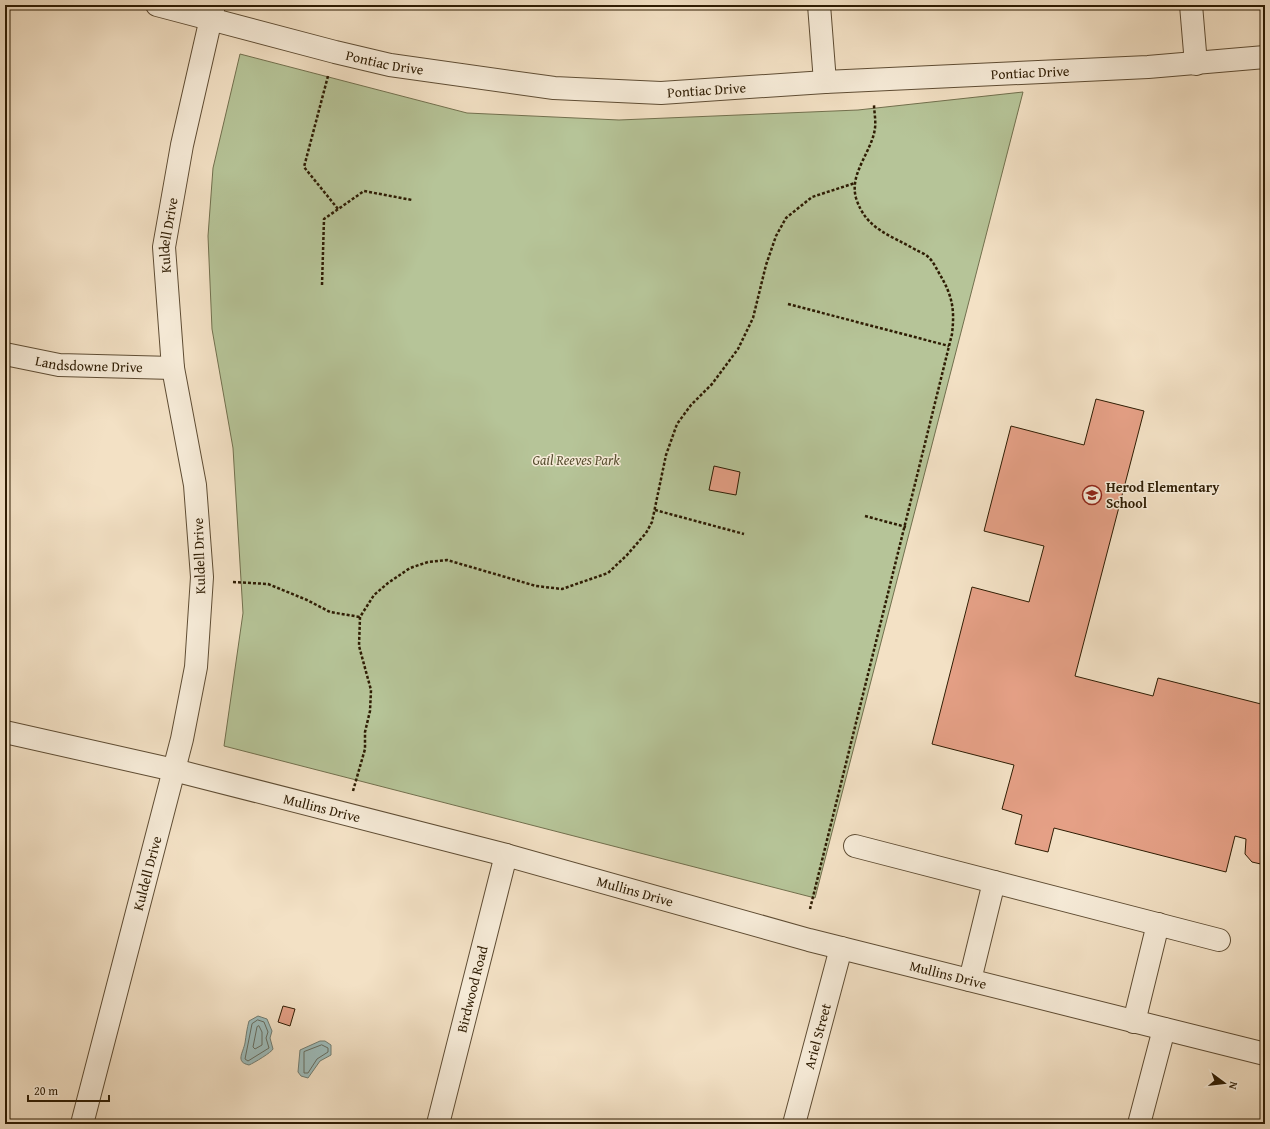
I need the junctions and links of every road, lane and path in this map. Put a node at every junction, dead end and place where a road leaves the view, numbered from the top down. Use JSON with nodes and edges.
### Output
{"nodes":[{"id":1,"x":157,"y":5,"type":"edge"},
{"id":2,"x":819,"y":5,"type":"edge"},
{"id":3,"x":1191,"y":5,"type":"edge"},
{"id":4,"x":212,"y":12,"type":"edge"},
{"id":5,"x":335,"y":52,"type":"junction"},
{"id":6,"x":1265,"y":57,"type":"edge"},
{"id":7,"x":1196,"y":64,"type":"junction"},
{"id":8,"x":825,"y":82,"type":"junction"},
{"id":9,"x":874,"y":103,"type":"dead end"},
{"id":10,"x":855,"y":183,"type":"junction"},
{"id":11,"x":412,"y":200,"type":"dead end"},
{"id":12,"x":338,"y":209,"type":"junction"},
{"id":13,"x":322,"y":285,"type":"dead end"},
{"id":14,"x":788,"y":304,"type":"dead end"},
{"id":15,"x":949,"y":346,"type":"junction"},
{"id":16,"x":5,"y":354,"type":"edge"},
{"id":17,"x":173,"y":368,"type":"junction"},
{"id":18,"x":655,"y":510,"type":"junction"},
{"id":19,"x":865,"y":516,"type":"dead end"},
{"id":20,"x":906,"y":527,"type":"junction"},
{"id":21,"x":744,"y":534,"type":"dead end"},
{"id":22,"x":233,"y":582,"type":"dead end"},
{"id":23,"x":360,"y":617,"type":"junction"},
{"id":24,"x":5,"y":732,"type":"edge"},
{"id":25,"x":174,"y":770,"type":"junction"},
{"id":26,"x":353,"y":794,"type":"dead end"},
{"id":27,"x":855,"y":846,"type":"dead end"},
{"id":28,"x":506,"y":855,"type":"junction"},
{"id":29,"x":994,"y":882,"type":"junction"},
{"id":30,"x":810,"y":909,"type":"dead end"},
{"id":31,"x":1158,"y":924,"type":"junction"},
{"id":32,"x":1219,"y":940,"type":"dead end"},
{"id":33,"x":841,"y":948,"type":"junction"},
{"id":34,"x":970,"y":980,"type":"junction"},
{"id":35,"x":1134,"y":1022,"type":"junction"},
{"id":36,"x":1164,"y":1029,"type":"junction"},
{"id":37,"x":1265,"y":1054,"type":"edge"},
{"id":38,"x":82,"y":1124,"type":"edge"},
{"id":39,"x":438,"y":1124,"type":"edge"},
{"id":40,"x":794,"y":1124,"type":"edge"},
{"id":41,"x":1139,"y":1124,"type":"edge"}],
"edges":[{"from":1,"to":4,"type":"street","name":"Pontiac Drive"},
{"from":2,"to":8,"type":"street"},
{"from":3,"to":7,"type":"street"},
{"from":4,"to":5,"type":"street","name":"Pontiac Drive"},
{"from":4,"to":17,"type":"street","name":"Kuldell Drive"},
{"from":5,"to":8,"type":"street","name":"Pontiac Drive"},
{"from":5,"to":12,"type":"path"},
{"from":6,"to":7,"type":"street","name":"Pontiac Drive"},
{"from":7,"to":8,"type":"street","name":"Pontiac Drive"},
{"from":9,"to":10,"type":"path"},
{"from":10,"to":15,"type":"path"},
{"from":10,"to":18,"type":"path"},
{"from":11,"to":12,"type":"path"},
{"from":12,"to":13,"type":"path"},
{"from":14,"to":15,"type":"path"},
{"from":15,"to":20,"type":"path"},
{"from":16,"to":17,"type":"street","name":"Landsdowne Drive"},
{"from":17,"to":25,"type":"street","name":"Kuldell Drive"},
{"from":18,"to":21,"type":"path"},
{"from":18,"to":23,"type":"path"},
{"from":19,"to":20,"type":"path"},
{"from":20,"to":30,"type":"path"},
{"from":22,"to":23,"type":"path"},
{"from":23,"to":26,"type":"path"},
{"from":24,"to":25,"type":"street","name":"Mullins Drive"},
{"from":25,"to":28,"type":"street","name":"Mullins Drive"},
{"from":25,"to":38,"type":"street","name":"Kuldell Drive"},
{"from":27,"to":29,"type":"street"},
{"from":28,"to":33,"type":"street","name":"Mullins Drive"},
{"from":28,"to":39,"type":"street","name":"Birdwood Road"},
{"from":29,"to":31,"type":"street"},
{"from":29,"to":34,"type":"street"},
{"from":31,"to":32,"type":"street"},
{"from":31,"to":35,"type":"street"},
{"from":33,"to":34,"type":"street","name":"Mullins Drive"},
{"from":33,"to":40,"type":"street","name":"Ariel Street"},
{"from":34,"to":35,"type":"street","name":"Mullins Drive"},
{"from":35,"to":36,"type":"street","name":"Mullins Drive"},
{"from":36,"to":37,"type":"street","name":"Mullins Drive"},
{"from":36,"to":41,"type":"street"}]}
